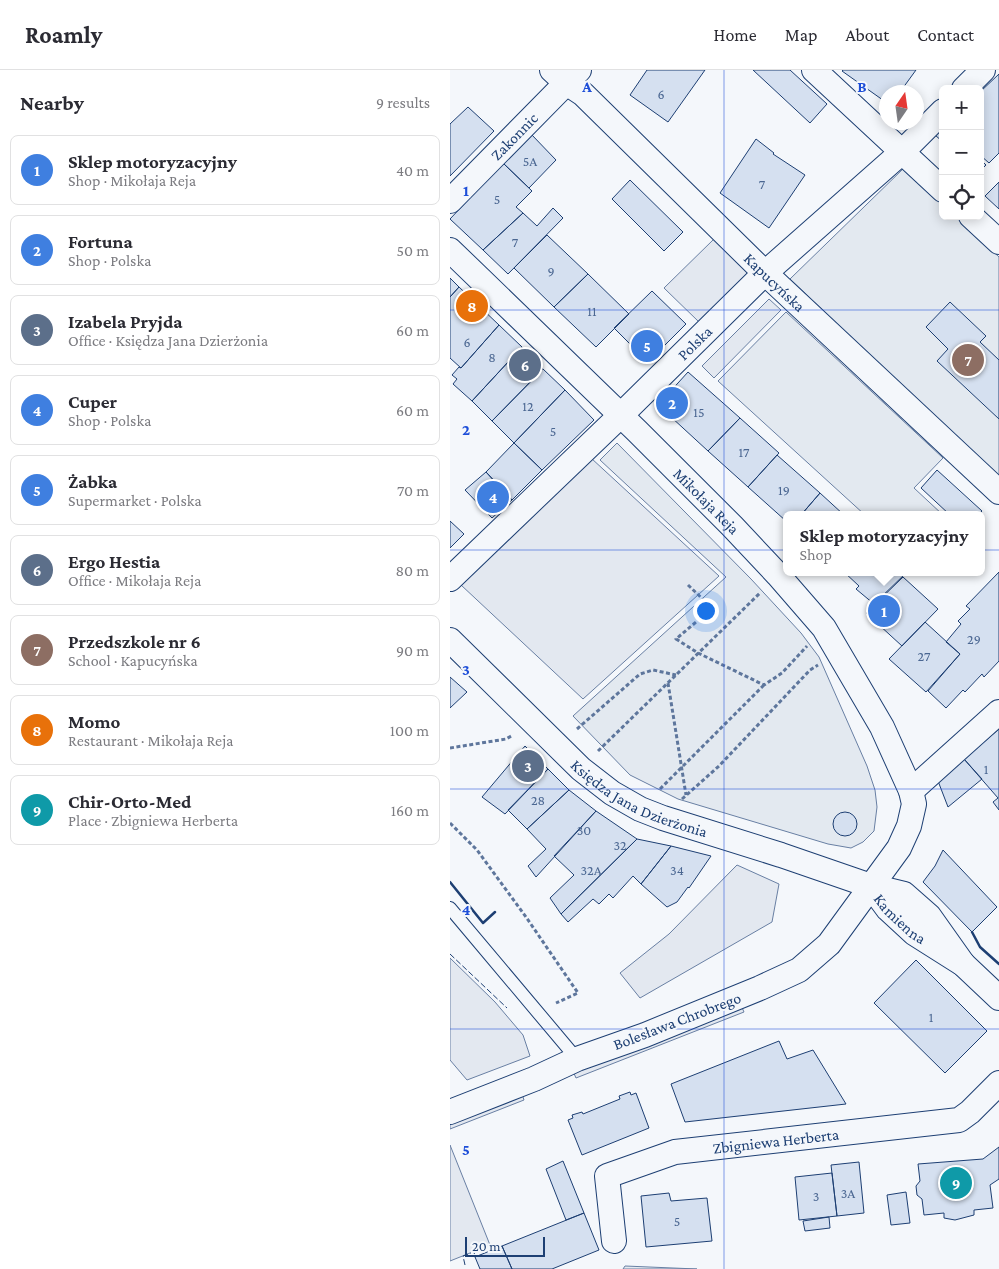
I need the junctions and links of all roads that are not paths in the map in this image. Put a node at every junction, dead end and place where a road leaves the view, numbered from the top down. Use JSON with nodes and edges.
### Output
{"nodes":[{"id":1,"x":814,"y":70,"type":"edge"},
{"id":2,"x":983,"y":70,"type":"edge"},
{"id":3,"x":565,"y":74,"type":"edge"},
{"id":4,"x":968,"y":85,"type":"edge"},
{"id":5,"x":939,"y":115,"type":"edge"},
{"id":6,"x":902,"y":152,"type":"junction"},
{"id":7,"x":939,"y":186,"type":"edge"},
{"id":8,"x":450,"y":201,"type":"edge"},
{"id":9,"x":975,"y":220,"type":"edge"},
{"id":10,"x":999,"y":242,"type":"edge"},
{"id":11,"x":450,"y":250,"type":"edge"},
{"id":12,"x":764,"y":274,"type":"junction"},
{"id":13,"x":620,"y":416,"type":"junction"},
{"id":14,"x":999,"y":492,"type":"edge"},
{"id":15,"x":450,"y":579,"type":"edge"},
{"id":16,"x":450,"y":640,"type":"edge"},
{"id":17,"x":999,"y":712,"type":"edge"},
{"id":18,"x":911,"y":791,"type":"junction"},
{"id":19,"x":871,"y":886,"type":"junction"},
{"id":20,"x":450,"y":908,"type":"edge"},
{"id":21,"x":999,"y":998,"type":"edge"},
{"id":22,"x":576,"y":1059,"type":"junction"},
{"id":23,"x":999,"y":1083,"type":"edge"},
{"id":24,"x":450,"y":1112,"type":"edge"},
{"id":25,"x":614,"y":1241,"type":"dead end"}],
"edges":[{"from":1,"to":6,"type":"street"},
{"from":2,"to":4,"type":"street"},
{"from":3,"to":8,"type":"street","name":"Zakonnic"},
{"from":3,"to":12,"type":"street","name":"Kapucyńska"},
{"from":5,"to":6,"type":"street","name":"Polska"},
{"from":6,"to":7,"type":"street"},
{"from":6,"to":12,"type":"street","name":"Polska"},
{"from":9,"to":10,"type":"street"},
{"from":11,"to":13,"type":"street","name":"Mikołaja Reja"},
{"from":12,"to":13,"type":"street","name":"Polska"},
{"from":12,"to":14,"type":"street","name":"Kapucyńska"},
{"from":13,"to":15,"type":"street","name":"Polska"},
{"from":13,"to":18,"type":"street","name":"Mikołaja Reja"},
{"from":16,"to":19,"type":"street","name":"Księdza Jana Dzierżonia"},
{"from":17,"to":18,"type":"street"},
{"from":18,"to":19,"type":"street","name":"Bolesława Chrobrego"},
{"from":19,"to":21,"type":"street","name":"Kamienna"},
{"from":19,"to":22,"type":"street","name":"Bolesława Chrobrego"},
{"from":20,"to":22,"type":"lane"},
{"from":22,"to":24,"type":"street","name":"Bolesława Chrobrego"},
{"from":23,"to":25,"type":"street","name":"Zbigniewa Herberta"}]}
